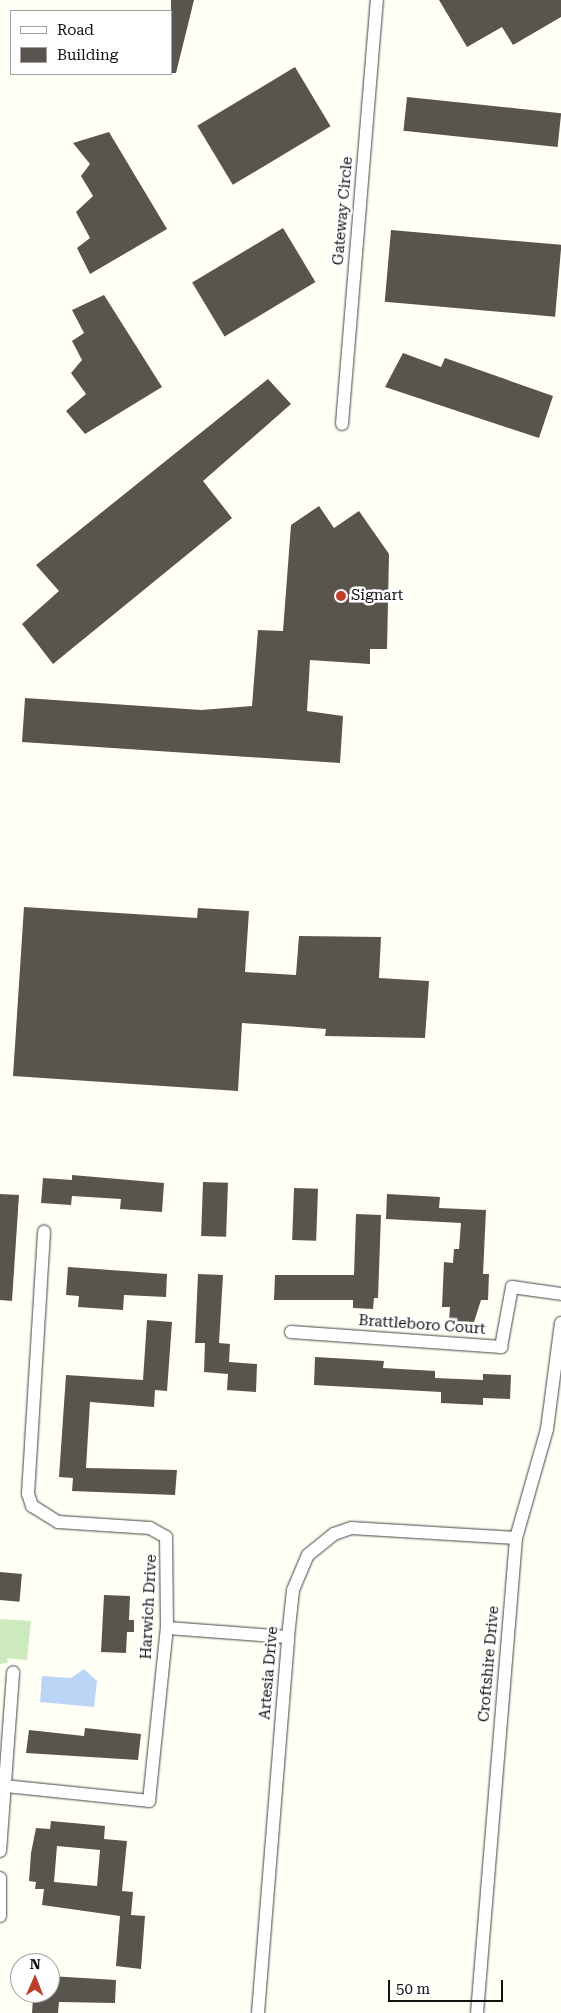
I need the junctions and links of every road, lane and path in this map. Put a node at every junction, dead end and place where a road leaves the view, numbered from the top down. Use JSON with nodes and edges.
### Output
{"nodes":[{"id":1,"x":377,"y":0,"type":"edge"},
{"id":2,"x":342,"y":424,"type":"dead end"},
{"id":3,"x":44,"y":1231,"type":"dead end"},
{"id":4,"x":561,"y":1294,"type":"edge"},
{"id":5,"x":561,"y":1323,"type":"edge"},
{"id":6,"x":291,"y":1332,"type":"dead end"},
{"id":7,"x":516,"y":1538,"type":"junction"},
{"id":8,"x":167,"y":1628,"type":"junction"},
{"id":9,"x":288,"y":1637,"type":"junction"},
{"id":10,"x":13,"y":1672,"type":"dead end"},
{"id":11,"x":5,"y":1786,"type":"junction"},
{"id":12,"x":0,"y":1851,"type":"edge"},
{"id":13,"x":0,"y":1878,"type":"edge"},
{"id":14,"x":0,"y":1916,"type":"edge"},
{"id":15,"x":258,"y":2013,"type":"edge"},
{"id":16,"x":477,"y":2013,"type":"edge"}],
"edges":[{"from":1,"to":2,"type":"street","name":"Gateway Circle"},
{"from":3,"to":8,"type":"street","name":"Harwich Drive"},
{"from":4,"to":6,"type":"street","name":"Brattleboro Court"},
{"from":5,"to":7,"type":"street","name":"Croftshire Drive"},
{"from":7,"to":9,"type":"street","name":"Artesia Drive"},
{"from":7,"to":16,"type":"street","name":"Croftshire Drive"},
{"from":8,"to":9,"type":"street"},
{"from":8,"to":11,"type":"street","name":"Harwich Drive"},
{"from":9,"to":15,"type":"street","name":"Artesia Drive"},
{"from":10,"to":11,"type":"street"},
{"from":11,"to":12,"type":"street"},
{"from":13,"to":14,"type":"street"}]}
